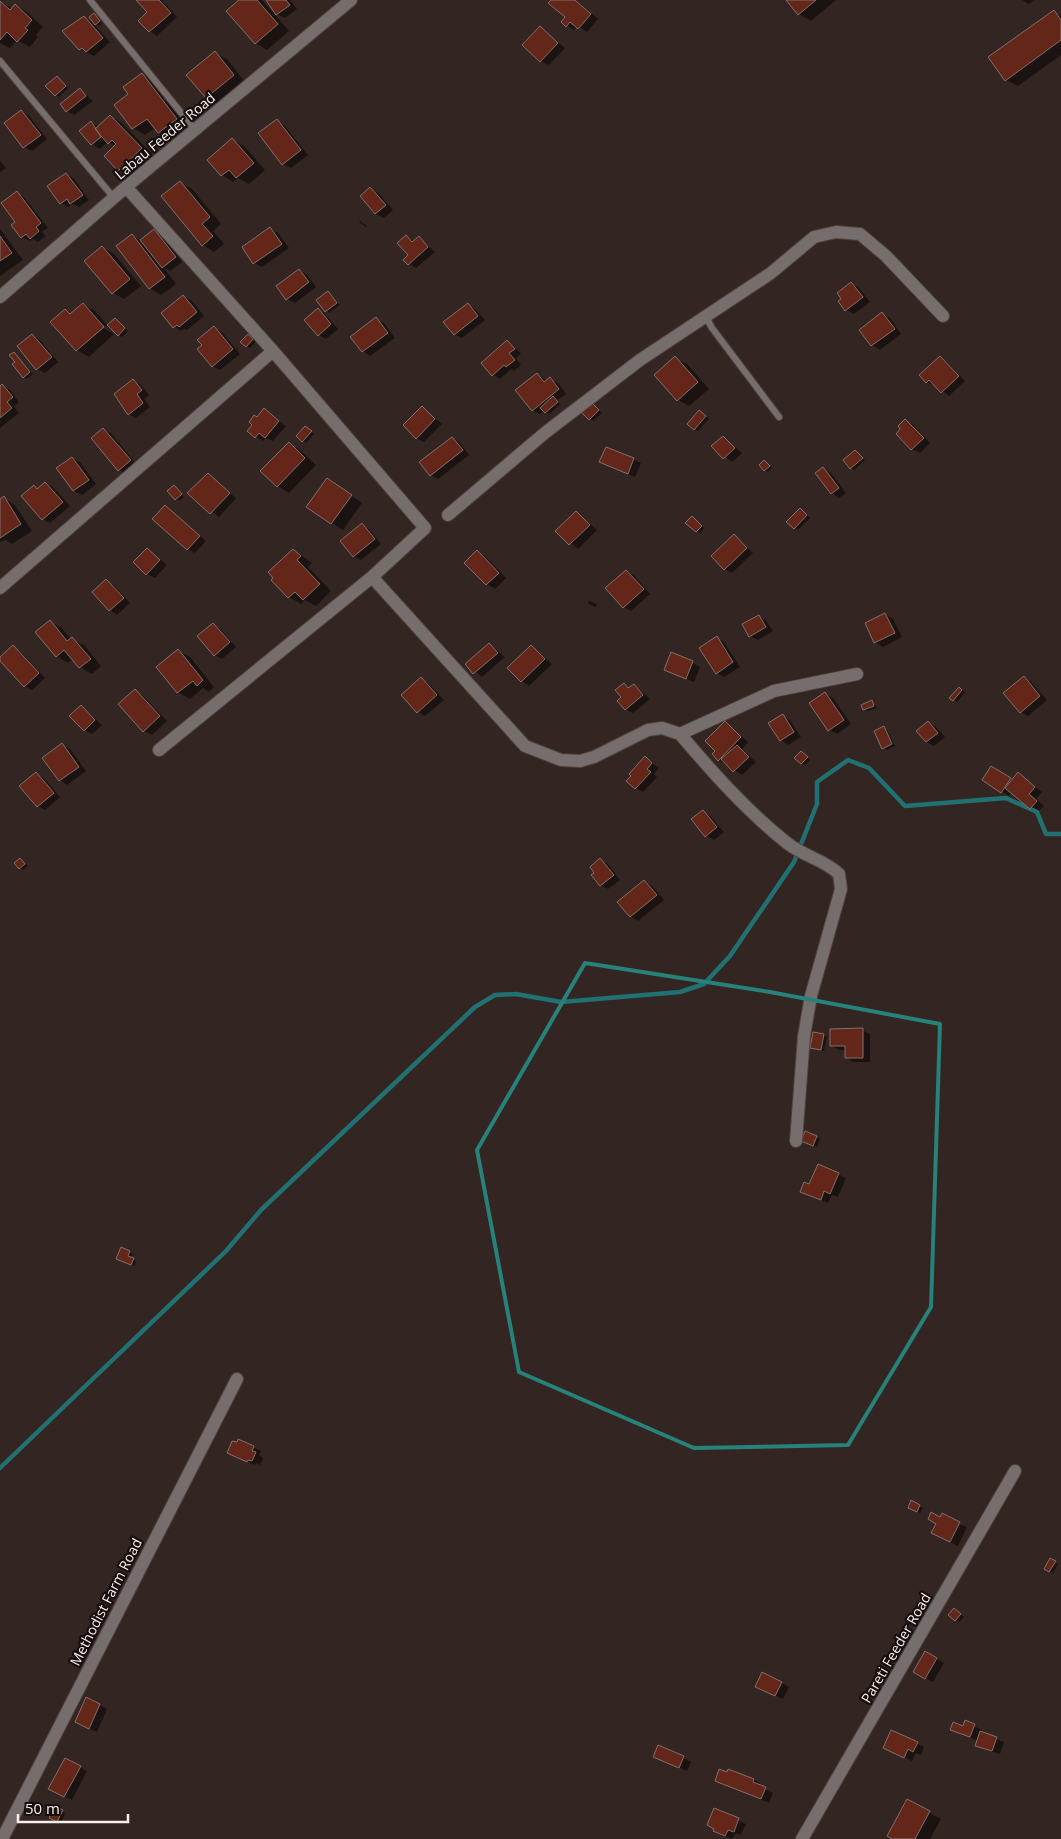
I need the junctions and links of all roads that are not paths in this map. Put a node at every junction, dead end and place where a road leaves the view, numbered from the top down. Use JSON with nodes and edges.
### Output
{"nodes":[{"id":1,"x":90,"y":0,"type":"edge"},
{"id":2,"x":351,"y":0,"type":"edge"},
{"id":3,"x":0,"y":61,"type":"edge"},
{"id":4,"x":195,"y":130,"type":"junction"},
{"id":5,"x":126,"y":187,"type":"junction"},
{"id":6,"x":114,"y":198,"type":"junction"},
{"id":7,"x":0,"y":297,"type":"edge"},
{"id":8,"x":943,"y":316,"type":"dead end"},
{"id":9,"x":706,"y":317,"type":"junction"},
{"id":10,"x":272,"y":351,"type":"junction"},
{"id":11,"x":779,"y":417,"type":"dead end"},
{"id":12,"x":448,"y":515,"type":"dead end"},
{"id":13,"x":372,"y":577,"type":"junction"},
{"id":14,"x":0,"y":588,"type":"edge"},
{"id":15,"x":857,"y":674,"type":"dead end"},
{"id":16,"x":680,"y":734,"type":"junction"},
{"id":17,"x":159,"y":750,"type":"dead end"},
{"id":18,"x":796,"y":1141,"type":"dead end"},
{"id":19,"x":238,"y":1379,"type":"dead end"},
{"id":20,"x":1015,"y":1471,"type":"dead end"},
{"id":21,"x":2,"y":1839,"type":"edge"},
{"id":22,"x":802,"y":1839,"type":"edge"}],
"edges":[{"from":1,"to":4,"type":"lane"},
{"from":2,"to":4,"type":"street","name":"Labau Feeder Road"},
{"from":3,"to":6,"type":"lane"},
{"from":4,"to":5,"type":"street","name":"Labau Feeder Road"},
{"from":5,"to":6,"type":"street","name":"Labau Feeder Road"},
{"from":5,"to":10,"type":"street"},
{"from":6,"to":7,"type":"street","name":"Labau Feeder Road"},
{"from":8,"to":9,"type":"street"},
{"from":9,"to":11,"type":"lane"},
{"from":9,"to":12,"type":"street"},
{"from":10,"to":13,"type":"street"},
{"from":10,"to":14,"type":"street"},
{"from":13,"to":16,"type":"street"},
{"from":13,"to":17,"type":"street"},
{"from":15,"to":16,"type":"street"},
{"from":16,"to":18,"type":"street"},
{"from":19,"to":21,"type":"street","name":"Methodist Farm Road"},
{"from":20,"to":22,"type":"street","name":"Pareti Feeder Road"}]}
